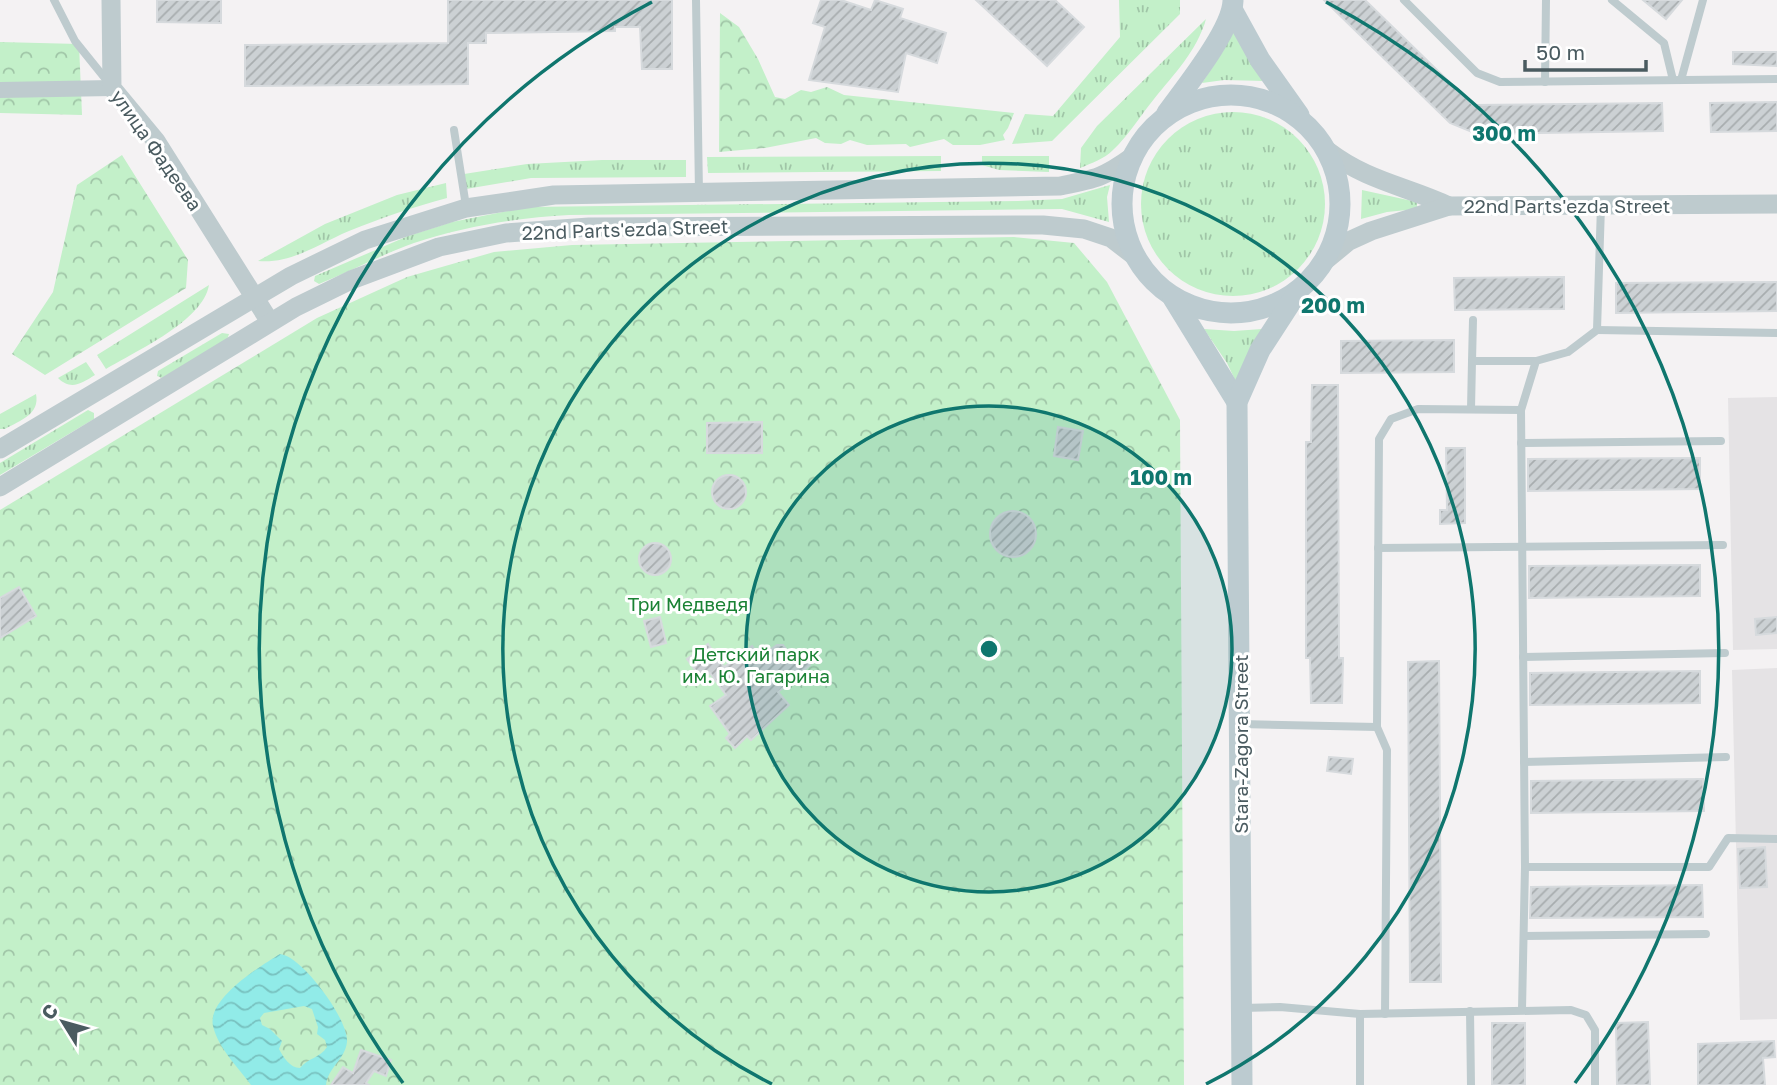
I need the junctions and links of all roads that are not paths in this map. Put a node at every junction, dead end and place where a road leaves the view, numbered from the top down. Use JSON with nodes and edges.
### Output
{"nodes":[{"id":1,"x":54,"y":0,"type":"edge"},
{"id":2,"x":111,"y":0,"type":"edge"},
{"id":3,"x":696,"y":0,"type":"edge"},
{"id":4,"x":1404,"y":0,"type":"edge"},
{"id":5,"x":1546,"y":0,"type":"edge"},
{"id":6,"x":1612,"y":0,"type":"edge"},
{"id":7,"x":1703,"y":0,"type":"edge"},
{"id":8,"x":1233,"y":5,"type":"edge"},
{"id":9,"x":1777,"y":79,"type":"edge"},
{"id":10,"x":1677,"y":80,"type":"junction"},
{"id":11,"x":1545,"y":82,"type":"junction"},
{"id":12,"x":112,"y":88,"type":"junction"},
{"id":13,"x":0,"y":90,"type":"edge"},
{"id":14,"x":1167,"y":113,"type":"junction"},
{"id":15,"x":1305,"y":122,"type":"junction"},
{"id":16,"x":454,"y":130,"type":"dead end"},
{"id":17,"x":1328,"y":151,"type":"junction"},
{"id":18,"x":1132,"y":157,"type":"junction"},
{"id":19,"x":699,"y":193,"type":"junction"},
{"id":20,"x":1777,"y":204,"type":"edge"},
{"id":21,"x":1449,"y":206,"type":"junction"},
{"id":22,"x":1601,"y":206,"type":"junction"},
{"id":23,"x":466,"y":208,"type":"junction"},
{"id":24,"x":1137,"y":258,"type":"junction"},
{"id":25,"x":1326,"y":260,"type":"junction"},
{"id":26,"x":1297,"y":293,"type":"junction"},
{"id":27,"x":253,"y":297,"type":"junction"},
{"id":28,"x":1173,"y":298,"type":"junction"},
{"id":29,"x":1473,"y":320,"type":"dead end"},
{"id":30,"x":270,"y":322,"type":"junction"},
{"id":31,"x":1597,"y":331,"type":"junction"},
{"id":32,"x":1777,"y":333,"type":"edge"},
{"id":33,"x":1472,"y":361,"type":"junction"},
{"id":34,"x":1536,"y":361,"type":"junction"},
{"id":35,"x":137,"y":366,"type":"junction"},
{"id":36,"x":90,"y":394,"type":"junction"},
{"id":37,"x":152,"y":394,"type":"junction"},
{"id":38,"x":1237,"y":402,"type":"junction"},
{"id":39,"x":1471,"y":409,"type":"junction"},
{"id":40,"x":1521,"y":410,"type":"junction"},
{"id":41,"x":106,"y":422,"type":"junction"},
{"id":42,"x":1721,"y":441,"type":"dead end"},
{"id":43,"x":1521,"y":443,"type":"junction"},
{"id":44,"x":0,"y":449,"type":"edge"},
{"id":45,"x":0,"y":487,"type":"edge"},
{"id":46,"x":1723,"y":545,"type":"dead end"},
{"id":47,"x":1523,"y":547,"type":"junction"},
{"id":48,"x":1378,"y":548,"type":"junction"},
{"id":49,"x":1724,"y":653,"type":"dead end"},
{"id":50,"x":1523,"y":657,"type":"junction"},
{"id":51,"x":1240,"y":724,"type":"junction"},
{"id":52,"x":1377,"y":727,"type":"junction"},
{"id":53,"x":1726,"y":757,"type":"dead end"},
{"id":54,"x":1524,"y":762,"type":"junction"},
{"id":55,"x":1777,"y":839,"type":"edge"},
{"id":56,"x":1525,"y":867,"type":"junction"},
{"id":57,"x":1706,"y":933,"type":"dead end"},
{"id":58,"x":1524,"y":936,"type":"junction"},
{"id":59,"x":1242,"y":1008,"type":"junction"},
{"id":60,"x":1522,"y":1009,"type":"junction"},
{"id":61,"x":1470,"y":1011,"type":"junction"},
{"id":62,"x":1360,"y":1014,"type":"junction"},
{"id":63,"x":1385,"y":1014,"type":"junction"},
{"id":64,"x":1242,"y":1085,"type":"edge"},
{"id":65,"x":1360,"y":1085,"type":"edge"},
{"id":66,"x":1471,"y":1085,"type":"edge"},
{"id":67,"x":1595,"y":1085,"type":"edge"}],
"edges":[{"from":1,"to":12,"type":"lane"},
{"from":2,"to":12,"type":"street","name":"улица Фадеева"},
{"from":3,"to":19,"type":"lane"},
{"from":4,"to":11,"type":"lane"},
{"from":5,"to":11,"type":"lane"},
{"from":6,"to":10,"type":"lane"},
{"from":7,"to":10,"type":"lane"},
{"from":8,"to":14,"type":"main road"},
{"from":8,"to":15,"type":"main road"},
{"from":9,"to":10,"type":"lane"},
{"from":10,"to":11,"type":"lane"},
{"from":12,"to":13,"type":"street"},
{"from":12,"to":27,"type":"street","name":"улица Фадеева"},
{"from":14,"to":15,"type":"main road"},
{"from":14,"to":18,"type":"main road"},
{"from":15,"to":17,"type":"main road"},
{"from":16,"to":23,"type":"lane"},
{"from":17,"to":21,"type":"street","name":"22nd Parts'ezda Street"},
{"from":17,"to":25,"type":"main road"},
{"from":18,"to":19,"type":"street","name":"22nd Parts'ezda Street"},
{"from":18,"to":24,"type":"main road"},
{"from":19,"to":23,"type":"street","name":"22nd Parts'ezda Street"},
{"from":20,"to":22,"type":"street","name":"22nd Parts'ezda Street"},
{"from":21,"to":22,"type":"street","name":"22nd Parts'ezda Street"},
{"from":21,"to":25,"type":"street"},
{"from":22,"to":31,"type":"lane"},
{"from":23,"to":27,"type":"street","name":"22nd Parts'ezda Street"},
{"from":24,"to":28,"type":"main road"},
{"from":24,"to":30,"type":"street","name":"22nd Parts'ezda Street"},
{"from":25,"to":26,"type":"main road"},
{"from":26,"to":28,"type":"main road"},
{"from":26,"to":38,"type":"main road","name":"Stara-Zagora Street"},
{"from":27,"to":30,"type":"street","name":"улица Фадеева"},
{"from":27,"to":35,"type":"street","name":"22nd Parts'ezda Street"},
{"from":28,"to":38,"type":"main road"},
{"from":29,"to":33,"type":"lane"},
{"from":30,"to":37,"type":"street","name":"22nd Parts'ezda Street"},
{"from":31,"to":32,"type":"lane"},
{"from":31,"to":34,"type":"lane"},
{"from":33,"to":34,"type":"lane"},
{"from":33,"to":39,"type":"lane"},
{"from":34,"to":40,"type":"lane"},
{"from":35,"to":36,"type":"street","name":"22nd Parts'ezda Street"},
{"from":35,"to":37,"type":"street"},
{"from":36,"to":41,"type":"street"},
{"from":36,"to":44,"type":"street","name":"22nd Parts'ezda Street"},
{"from":37,"to":41,"type":"street","name":"22nd Parts'ezda Street"},
{"from":38,"to":51,"type":"main road","name":"Stara-Zagora Street"},
{"from":39,"to":40,"type":"lane"},
{"from":39,"to":48,"type":"lane"},
{"from":40,"to":43,"type":"lane"},
{"from":41,"to":45,"type":"street","name":"22nd Parts'ezda Street"},
{"from":42,"to":43,"type":"lane"},
{"from":43,"to":47,"type":"lane"},
{"from":46,"to":47,"type":"lane"},
{"from":47,"to":48,"type":"lane"},
{"from":47,"to":50,"type":"lane"},
{"from":48,"to":52,"type":"lane"},
{"from":49,"to":50,"type":"lane"},
{"from":50,"to":54,"type":"lane"},
{"from":51,"to":52,"type":"lane"},
{"from":51,"to":59,"type":"main road","name":"Stara-Zagora Street"},
{"from":52,"to":63,"type":"lane"},
{"from":53,"to":54,"type":"lane"},
{"from":54,"to":56,"type":"lane"},
{"from":55,"to":56,"type":"lane"},
{"from":56,"to":58,"type":"lane"},
{"from":57,"to":58,"type":"lane"},
{"from":58,"to":60,"type":"lane"},
{"from":59,"to":62,"type":"lane"},
{"from":59,"to":64,"type":"main road","name":"Stara-Zagora Street"},
{"from":60,"to":61,"type":"lane"},
{"from":60,"to":67,"type":"lane"},
{"from":61,"to":63,"type":"lane"},
{"from":61,"to":66,"type":"lane"},
{"from":62,"to":63,"type":"lane"},
{"from":62,"to":65,"type":"lane"}]}
